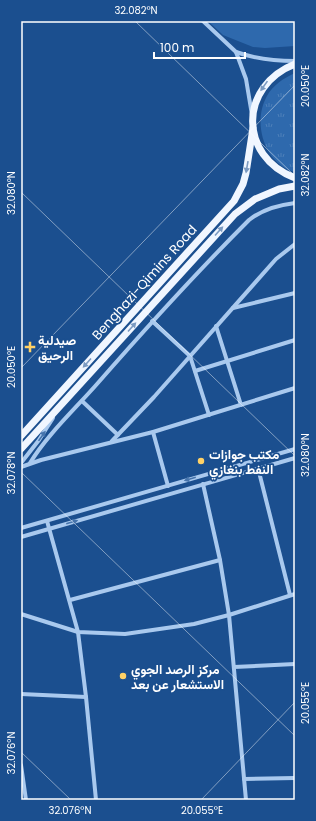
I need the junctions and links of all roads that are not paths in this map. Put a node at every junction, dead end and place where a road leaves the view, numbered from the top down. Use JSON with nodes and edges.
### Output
{"nodes":[{"id":1,"x":203,"y":21,"type":"edge"},
{"id":2,"x":236,"y":52,"type":"junction"},
{"id":3,"x":295,"y":62,"type":"edge"},
{"id":4,"x":253,"y":125,"type":"junction"},
{"id":5,"x":295,"y":178,"type":"edge"},
{"id":6,"x":295,"y":186,"type":"edge"},
{"id":7,"x":295,"y":203,"type":"edge"},
{"id":8,"x":295,"y":244,"type":"edge"},
{"id":9,"x":295,"y":293,"type":"edge"},
{"id":10,"x":232,"y":308,"type":"junction"},
{"id":11,"x":152,"y":321,"type":"junction"},
{"id":12,"x":216,"y":326,"type":"junction"},
{"id":13,"x":295,"y":340,"type":"edge"},
{"id":14,"x":190,"y":356,"type":"junction"},
{"id":15,"x":226,"y":361,"type":"junction"},
{"id":16,"x":195,"y":371,"type":"junction"},
{"id":17,"x":295,"y":388,"type":"edge"},
{"id":18,"x":82,"y":401,"type":"junction"},
{"id":19,"x":241,"y":405,"type":"junction"},
{"id":20,"x":59,"y":406,"type":"junction"},
{"id":21,"x":208,"y":415,"type":"junction"},
{"id":22,"x":153,"y":432,"type":"junction"},
{"id":23,"x":118,"y":435,"type":"junction"},
{"id":24,"x":21,"y":436,"type":"edge"},
{"id":25,"x":111,"y":442,"type":"junction"},
{"id":26,"x":21,"y":449,"type":"edge"},
{"id":27,"x":295,"y":449,"type":"edge"},
{"id":28,"x":295,"y":458,"type":"edge"},
{"id":29,"x":21,"y":463,"type":"edge"},
{"id":30,"x":30,"y":463,"type":"junction"},
{"id":31,"x":21,"y":466,"type":"edge"},
{"id":32,"x":258,"y":468,"type":"junction"},
{"id":33,"x":203,"y":484,"type":"junction"},
{"id":34,"x":168,"y":486,"type":"junction"},
{"id":35,"x":47,"y":521,"type":"junction"},
{"id":36,"x":21,"y":528,"type":"edge"},
{"id":37,"x":49,"y":529,"type":"junction"},
{"id":38,"x":21,"y":537,"type":"edge"},
{"id":39,"x":220,"y":560,"type":"junction"},
{"id":40,"x":293,"y":595,"type":"edge"},
{"id":41,"x":70,"y":600,"type":"junction"},
{"id":42,"x":21,"y":614,"type":"edge"},
{"id":43,"x":229,"y":615,"type":"junction"},
{"id":44,"x":78,"y":632,"type":"junction"},
{"id":45,"x":295,"y":664,"type":"edge"},
{"id":46,"x":234,"y":666,"type":"junction"},
{"id":47,"x":21,"y":694,"type":"edge"},
{"id":48,"x":86,"y":697,"type":"junction"},
{"id":49,"x":21,"y":764,"type":"edge"},
{"id":50,"x":295,"y":778,"type":"edge"},
{"id":51,"x":244,"y":779,"type":"junction"},
{"id":52,"x":26,"y":800,"type":"edge"},
{"id":53,"x":96,"y":800,"type":"edge"},
{"id":54,"x":246,"y":800,"type":"edge"}],
"edges":[{"from":1,"to":2,"type":"street"},
{"from":2,"to":3,"type":"street"},
{"from":2,"to":4,"type":"street"},
{"from":3,"to":4,"type":"main road","name":"Benghazi-Qimins Road","one_way":true},
{"from":4,"to":5,"type":"main road"},
{"from":4,"to":24,"type":"main road","name":"Benghazi-Qimins Road","one_way":true},
{"from":20,"to":6,"type":"main road","one_way":true},
{"from":7,"to":11,"type":"street"},
{"from":8,"to":10,"type":"street"},
{"from":9,"to":10,"type":"street"},
{"from":10,"to":12,"type":"street"},
{"from":11,"to":14,"type":"street"},
{"from":11,"to":18,"type":"street"},
{"from":12,"to":14,"type":"street"},
{"from":12,"to":15,"type":"street"},
{"from":13,"to":15,"type":"street"},
{"from":14,"to":16,"type":"street"},
{"from":14,"to":23,"type":"street"},
{"from":15,"to":16,"type":"street"},
{"from":15,"to":19,"type":"street"},
{"from":16,"to":21,"type":"street"},
{"from":17,"to":19,"type":"street"},
{"from":18,"to":23,"type":"street"},
{"from":18,"to":30,"type":"street"},
{"from":19,"to":21,"type":"street"},
{"from":20,"to":26,"type":"main road"},
{"from":29,"to":20,"type":"street","one_way":true},
{"from":21,"to":22,"type":"street"},
{"from":22,"to":25,"type":"street"},
{"from":22,"to":34,"type":"street"},
{"from":23,"to":25,"type":"street"},
{"from":25,"to":30,"type":"street"},
{"from":27,"to":34,"type":"street","one_way":true},
{"from":28,"to":32,"type":"street"},
{"from":30,"to":31,"type":"street"},
{"from":32,"to":33,"type":"street"},
{"from":32,"to":40,"type":"street"},
{"from":37,"to":33,"type":"street","one_way":true},
{"from":33,"to":39,"type":"street"},
{"from":34,"to":35,"type":"street"},
{"from":35,"to":36,"type":"street"},
{"from":35,"to":37,"type":"street"},
{"from":37,"to":38,"type":"street"},
{"from":37,"to":41,"type":"street"},
{"from":39,"to":41,"type":"street"},
{"from":39,"to":43,"type":"street"},
{"from":40,"to":43,"type":"street"},
{"from":41,"to":44,"type":"street"},
{"from":42,"to":44,"type":"street"},
{"from":43,"to":44,"type":"street"},
{"from":43,"to":46,"type":"street"},
{"from":44,"to":48,"type":"street"},
{"from":45,"to":46,"type":"street"},
{"from":46,"to":51,"type":"street"},
{"from":47,"to":48,"type":"street"},
{"from":48,"to":53,"type":"street"},
{"from":49,"to":52,"type":"street"},
{"from":50,"to":51,"type":"street"},
{"from":51,"to":54,"type":"street"}]}
